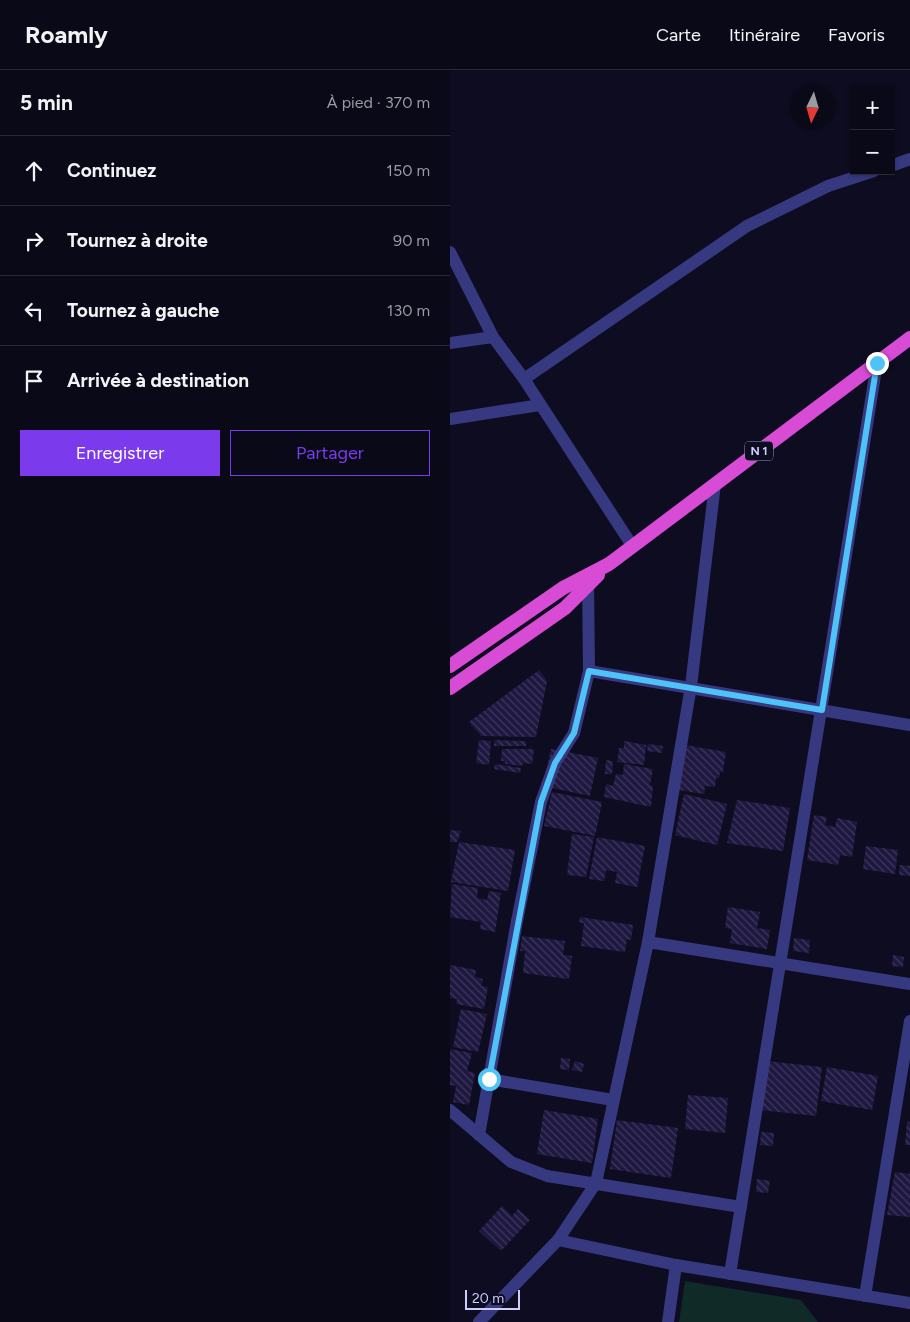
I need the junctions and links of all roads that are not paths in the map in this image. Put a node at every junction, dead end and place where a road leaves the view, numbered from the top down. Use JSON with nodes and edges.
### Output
{"nodes":[{"id":1,"x":910,"y":159,"type":"edge"},
{"id":2,"x":895,"y":165,"type":"edge"},
{"id":3,"x":862,"y":175,"type":"edge"},
{"id":4,"x":450,"y":252,"type":"edge"},
{"id":5,"x":492,"y":337,"type":"junction"},
{"id":6,"x":910,"y":338,"type":"edge"},
{"id":7,"x":450,"y":343,"type":"edge"},
{"id":8,"x":877,"y":363,"type":"junction"},
{"id":9,"x":524,"y":379,"type":"junction"},
{"id":10,"x":540,"y":405,"type":"junction"},
{"id":11,"x":450,"y":419,"type":"edge"},
{"id":12,"x":716,"y":484,"type":"junction"},
{"id":13,"x":633,"y":547,"type":"junction"},
{"id":14,"x":589,"y":580,"type":"junction"},
{"id":15,"x":450,"y":666,"type":"edge"},
{"id":16,"x":589,"y":671,"type":"junction"},
{"id":17,"x":691,"y":686,"type":"junction"},
{"id":18,"x":450,"y":688,"type":"edge"},
{"id":19,"x":822,"y":710,"type":"junction"},
{"id":20,"x":910,"y":725,"type":"edge"},
{"id":21,"x":648,"y":942,"type":"junction"},
{"id":22,"x":781,"y":964,"type":"junction"},
{"id":23,"x":910,"y":984,"type":"edge"},
{"id":24,"x":910,"y":1020,"type":"edge"},
{"id":25,"x":489,"y":1079,"type":"junction"},
{"id":26,"x":613,"y":1100,"type":"junction"},
{"id":27,"x":450,"y":1110,"type":"edge"},
{"id":28,"x":479,"y":1135,"type":"junction"},
{"id":29,"x":596,"y":1183,"type":"junction"},
{"id":30,"x":741,"y":1207,"type":"junction"},
{"id":31,"x":558,"y":1240,"type":"junction"},
{"id":32,"x":676,"y":1265,"type":"junction"},
{"id":33,"x":730,"y":1274,"type":"junction"},
{"id":34,"x":865,"y":1296,"type":"junction"},
{"id":35,"x":910,"y":1303,"type":"edge"},
{"id":36,"x":667,"y":1321,"type":"edge"},
{"id":37,"x":479,"y":1322,"type":"edge"}],
"edges":[{"from":1,"to":2,"type":"street"},
{"from":3,"to":9,"type":"street"},
{"from":4,"to":5,"type":"street"},
{"from":5,"to":7,"type":"street"},
{"from":5,"to":9,"type":"street"},
{"from":6,"to":8,"type":"highway","number":"N 1"},
{"from":8,"to":12,"type":"highway","number":"N 1"},
{"from":8,"to":19,"type":"street"},
{"from":9,"to":10,"type":"street"},
{"from":10,"to":11,"type":"street"},
{"from":10,"to":13,"type":"street"},
{"from":12,"to":13,"type":"highway","number":"N 1"},
{"from":12,"to":17,"type":"street"},
{"from":13,"to":14,"type":"highway","number":"N 1"},
{"from":14,"to":15,"type":"highway","number":"N 1"},
{"from":14,"to":16,"type":"street"},
{"from":14,"to":18,"type":"highway","number":"N 1"},
{"from":16,"to":17,"type":"street"},
{"from":16,"to":25,"type":"street"},
{"from":17,"to":19,"type":"street"},
{"from":17,"to":21,"type":"street"},
{"from":19,"to":20,"type":"street"},
{"from":19,"to":22,"type":"street"},
{"from":21,"to":22,"type":"street"},
{"from":21,"to":26,"type":"street"},
{"from":22,"to":23,"type":"street"},
{"from":22,"to":30,"type":"street"},
{"from":24,"to":34,"type":"street"},
{"from":25,"to":26,"type":"street"},
{"from":25,"to":28,"type":"street"},
{"from":26,"to":29,"type":"street"},
{"from":27,"to":28,"type":"street"},
{"from":28,"to":29,"type":"street"},
{"from":29,"to":30,"type":"street"},
{"from":29,"to":31,"type":"street"},
{"from":30,"to":33,"type":"street"},
{"from":31,"to":32,"type":"street"},
{"from":31,"to":37,"type":"street"},
{"from":32,"to":33,"type":"street"},
{"from":32,"to":36,"type":"street"},
{"from":33,"to":34,"type":"street"},
{"from":34,"to":35,"type":"street"}]}
